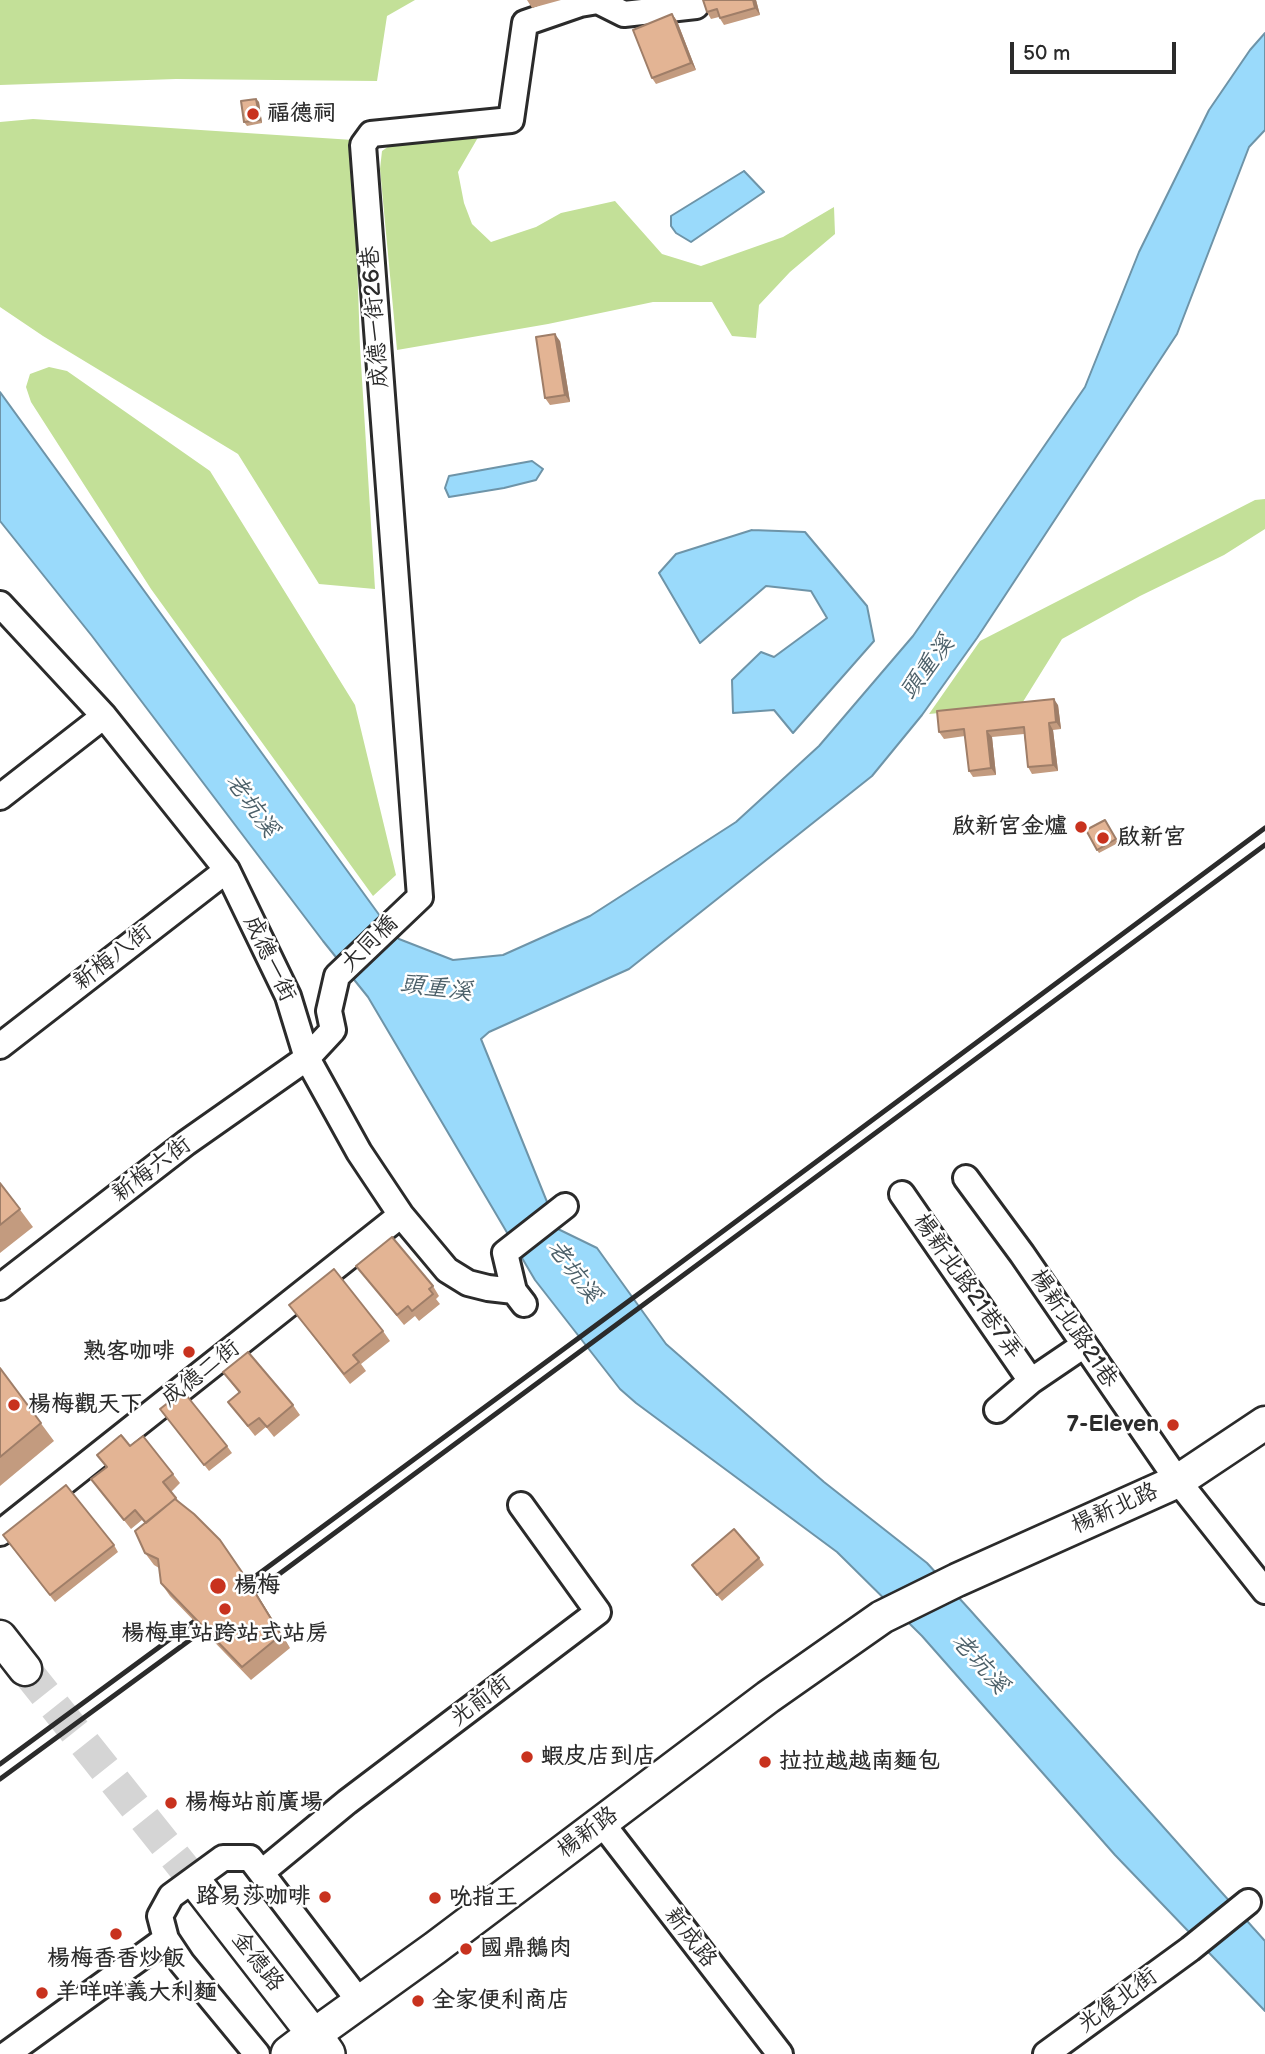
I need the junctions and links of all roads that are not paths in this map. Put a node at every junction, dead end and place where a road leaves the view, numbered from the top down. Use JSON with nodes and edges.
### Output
{"nodes":[{"id":1,"x":696,"y":6,"type":"dead end"},
{"id":2,"x":0,"y":604,"type":"edge"},
{"id":3,"x":104,"y":716,"type":"junction"},
{"id":4,"x":0,"y":797,"type":"edge"},
{"id":5,"x":227,"y":870,"type":"junction"},
{"id":6,"x":403,"y":911,"type":"joint"},
{"id":7,"x":0,"y":1046,"type":"edge"},
{"id":8,"x":307,"y":1058,"type":"junction"},
{"id":9,"x":966,"y":1178,"type":"dead end"},
{"id":10,"x":902,"y":1194,"type":"dead end"},
{"id":11,"x":565,"y":1206,"type":"dead end"},
{"id":12,"x":401,"y":1215,"type":"junction"},
{"id":13,"x":0,"y":1287,"type":"edge"},
{"id":14,"x":1084,"y":1345,"type":"junction"},
{"id":15,"x":1031,"y":1381,"type":"junction"},
{"id":16,"x":997,"y":1410,"type":"dead end"},
{"id":17,"x":1265,"y":1423,"type":"edge"},
{"id":18,"x":1178,"y":1481,"type":"junction"},
{"id":19,"x":521,"y":1505,"type":"dead end"},
{"id":20,"x":0,"y":1533,"type":"edge"},
{"id":21,"x":1265,"y":1591,"type":"edge"},
{"id":22,"x":888,"y":1614,"type":"joint"},
{"id":23,"x":0,"y":1637,"type":"edge"},
{"id":24,"x":25,"y":1669,"type":"tunnel mouth"},
{"id":25,"x":601,"y":1822,"type":"junction"},
{"id":26,"x":262,"y":1872,"type":"junction"},
{"id":27,"x":200,"y":1888,"type":"tunnel mouth"},
{"id":28,"x":1243,"y":1907,"type":"dead end"},
{"id":29,"x":166,"y":1939,"type":"junction"},
{"id":30,"x":359,"y":2001,"type":"junction"},
{"id":31,"x":310,"y":2048,"type":"edge"},
{"id":32,"x":7,"y":2054,"type":"edge"},
{"id":33,"x":257,"y":2054,"type":"edge"},
{"id":34,"x":780,"y":2054,"type":"edge"},
{"id":35,"x":1046,"y":2054,"type":"edge"}],
"edges":[{"from":1,"to":6,"type":"street","name":"成德一街26巷"},
{"from":2,"to":3,"type":"street","name":"成德一街"},
{"from":3,"to":4,"type":"street"},
{"from":3,"to":5,"type":"street","name":"成德一街"},
{"from":5,"to":7,"type":"street","name":"新梅八街"},
{"from":5,"to":8,"type":"street","name":"成德一街"},
{"from":6,"to":8,"type":"street","name":"大同橋"},
{"from":8,"to":12,"type":"street","name":"成德一街"},
{"from":8,"to":13,"type":"street","name":"新梅六街"},
{"from":9,"to":14,"type":"street","name":"楊新北路21巷"},
{"from":10,"to":15,"type":"street","name":"楊新北路21巷7弄"},
{"from":11,"to":12,"type":"street","name":"成德一街"},
{"from":12,"to":20,"type":"street","name":"成德二街"},
{"from":14,"to":15,"type":"street","name":"楊新北路21巷7弄"},
{"from":14,"to":18,"type":"street","name":"楊新北路21巷"},
{"from":15,"to":16,"type":"street","name":"楊新北路21巷7弄"},
{"from":17,"to":18,"type":"street","name":"楊新北路"},
{"from":18,"to":21,"type":"street","name":"楊新北路21巷"},
{"from":18,"to":22,"type":"street","name":"楊新北路"},
{"from":19,"to":26,"type":"street","name":"光前街"},
{"from":22,"to":25,"type":"street","name":"楊新路"},
{"from":23,"to":24,"type":"street"},
{"from":25,"to":30,"type":"street","name":"楊新路"},
{"from":25,"to":34,"type":"street","name":"新成路"},
{"from":26,"to":29,"type":"street"},
{"from":26,"to":30,"type":"street"},
{"from":27,"to":31,"type":"street","name":"金德路"},
{"from":28,"to":35,"type":"street","name":"光復北街"},
{"from":29,"to":32,"type":"street"},
{"from":29,"to":33,"type":"street"},
{"from":30,"to":31,"type":"street","name":"楊新路"}]}
